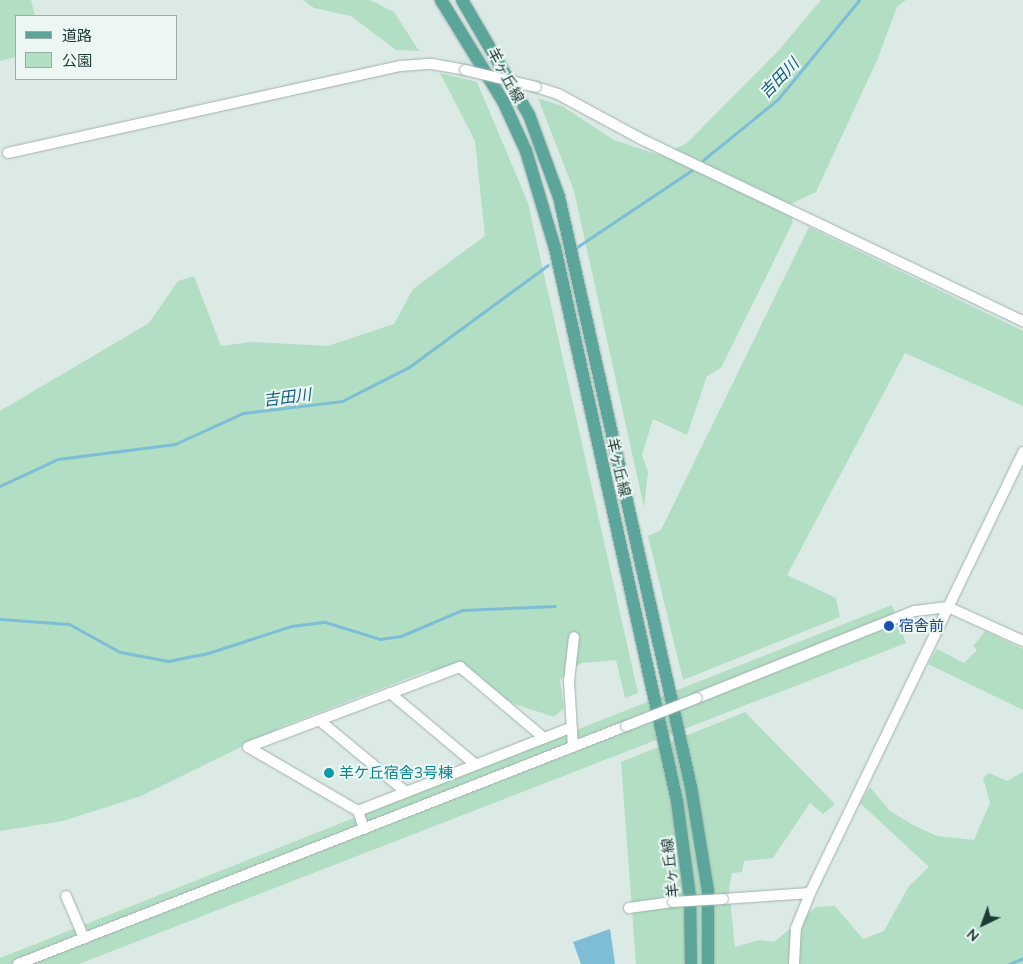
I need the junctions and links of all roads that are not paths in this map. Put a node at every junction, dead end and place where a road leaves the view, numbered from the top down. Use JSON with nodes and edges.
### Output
{"nodes":[{"id":1,"x":440,"y":0,"type":"edge"},
{"id":2,"x":462,"y":0,"type":"edge"},
{"id":3,"x":8,"y":153,"type":"dead end"},
{"id":4,"x":1023,"y":321,"type":"edge"},
{"id":5,"x":1023,"y":452,"type":"edge"},
{"id":6,"x":948,"y":607,"type":"junction"},
{"id":7,"x":574,"y":636,"type":"dead end"},
{"id":8,"x":1023,"y":641,"type":"edge"},
{"id":9,"x":390,"y":693,"type":"junction"},
{"id":10,"x":319,"y":720,"type":"junction"},
{"id":11,"x":570,"y":728,"type":"junction"},
{"id":12,"x":544,"y":738,"type":"junction"},
{"id":13,"x":573,"y":747,"type":"junction"},
{"id":14,"x":476,"y":765,"type":"junction"},
{"id":15,"x":406,"y":792,"type":"dead end"},
{"id":16,"x":358,"y":812,"type":"junction"},
{"id":17,"x":364,"y":829,"type":"junction"},
{"id":18,"x":810,"y":893,"type":"junction"},
{"id":19,"x":66,"y":896,"type":"dead end"},
{"id":20,"x":629,"y":908,"type":"dead end"},
{"id":21,"x":84,"y":938,"type":"junction"},
{"id":22,"x":18,"y":964,"type":"edge"},
{"id":23,"x":692,"y":964,"type":"edge"},
{"id":24,"x":708,"y":964,"type":"edge"},
{"id":25,"x":794,"y":964,"type":"edge"}],
"edges":[{"from":1,"to":23,"type":"main road","name":"羊ヶ丘線"},
{"from":2,"to":24,"type":"main road","name":"羊ヶ丘線"},
{"from":3,"to":4,"type":"lane","bridge":true},
{"from":5,"to":6,"type":"lane"},
{"from":6,"to":8,"type":"lane"},
{"from":6,"to":13,"type":"lane","bridge":true},
{"from":6,"to":18,"type":"lane"},
{"from":7,"to":11,"type":"lane"},
{"from":9,"to":10,"type":"lane"},
{"from":9,"to":12,"type":"lane"},
{"from":9,"to":14,"type":"lane"},
{"from":10,"to":15,"type":"lane"},
{"from":10,"to":16,"type":"lane"},
{"from":11,"to":12,"type":"lane"},
{"from":11,"to":13,"type":"lane"},
{"from":12,"to":14,"type":"lane"},
{"from":13,"to":17,"type":"lane"},
{"from":14,"to":16,"type":"lane"},
{"from":16,"to":17,"type":"lane"},
{"from":17,"to":21,"type":"lane"},
{"from":18,"to":20,"type":"lane","bridge":true},
{"from":18,"to":25,"type":"lane"},
{"from":19,"to":21,"type":"lane"},
{"from":21,"to":22,"type":"lane"}]}
